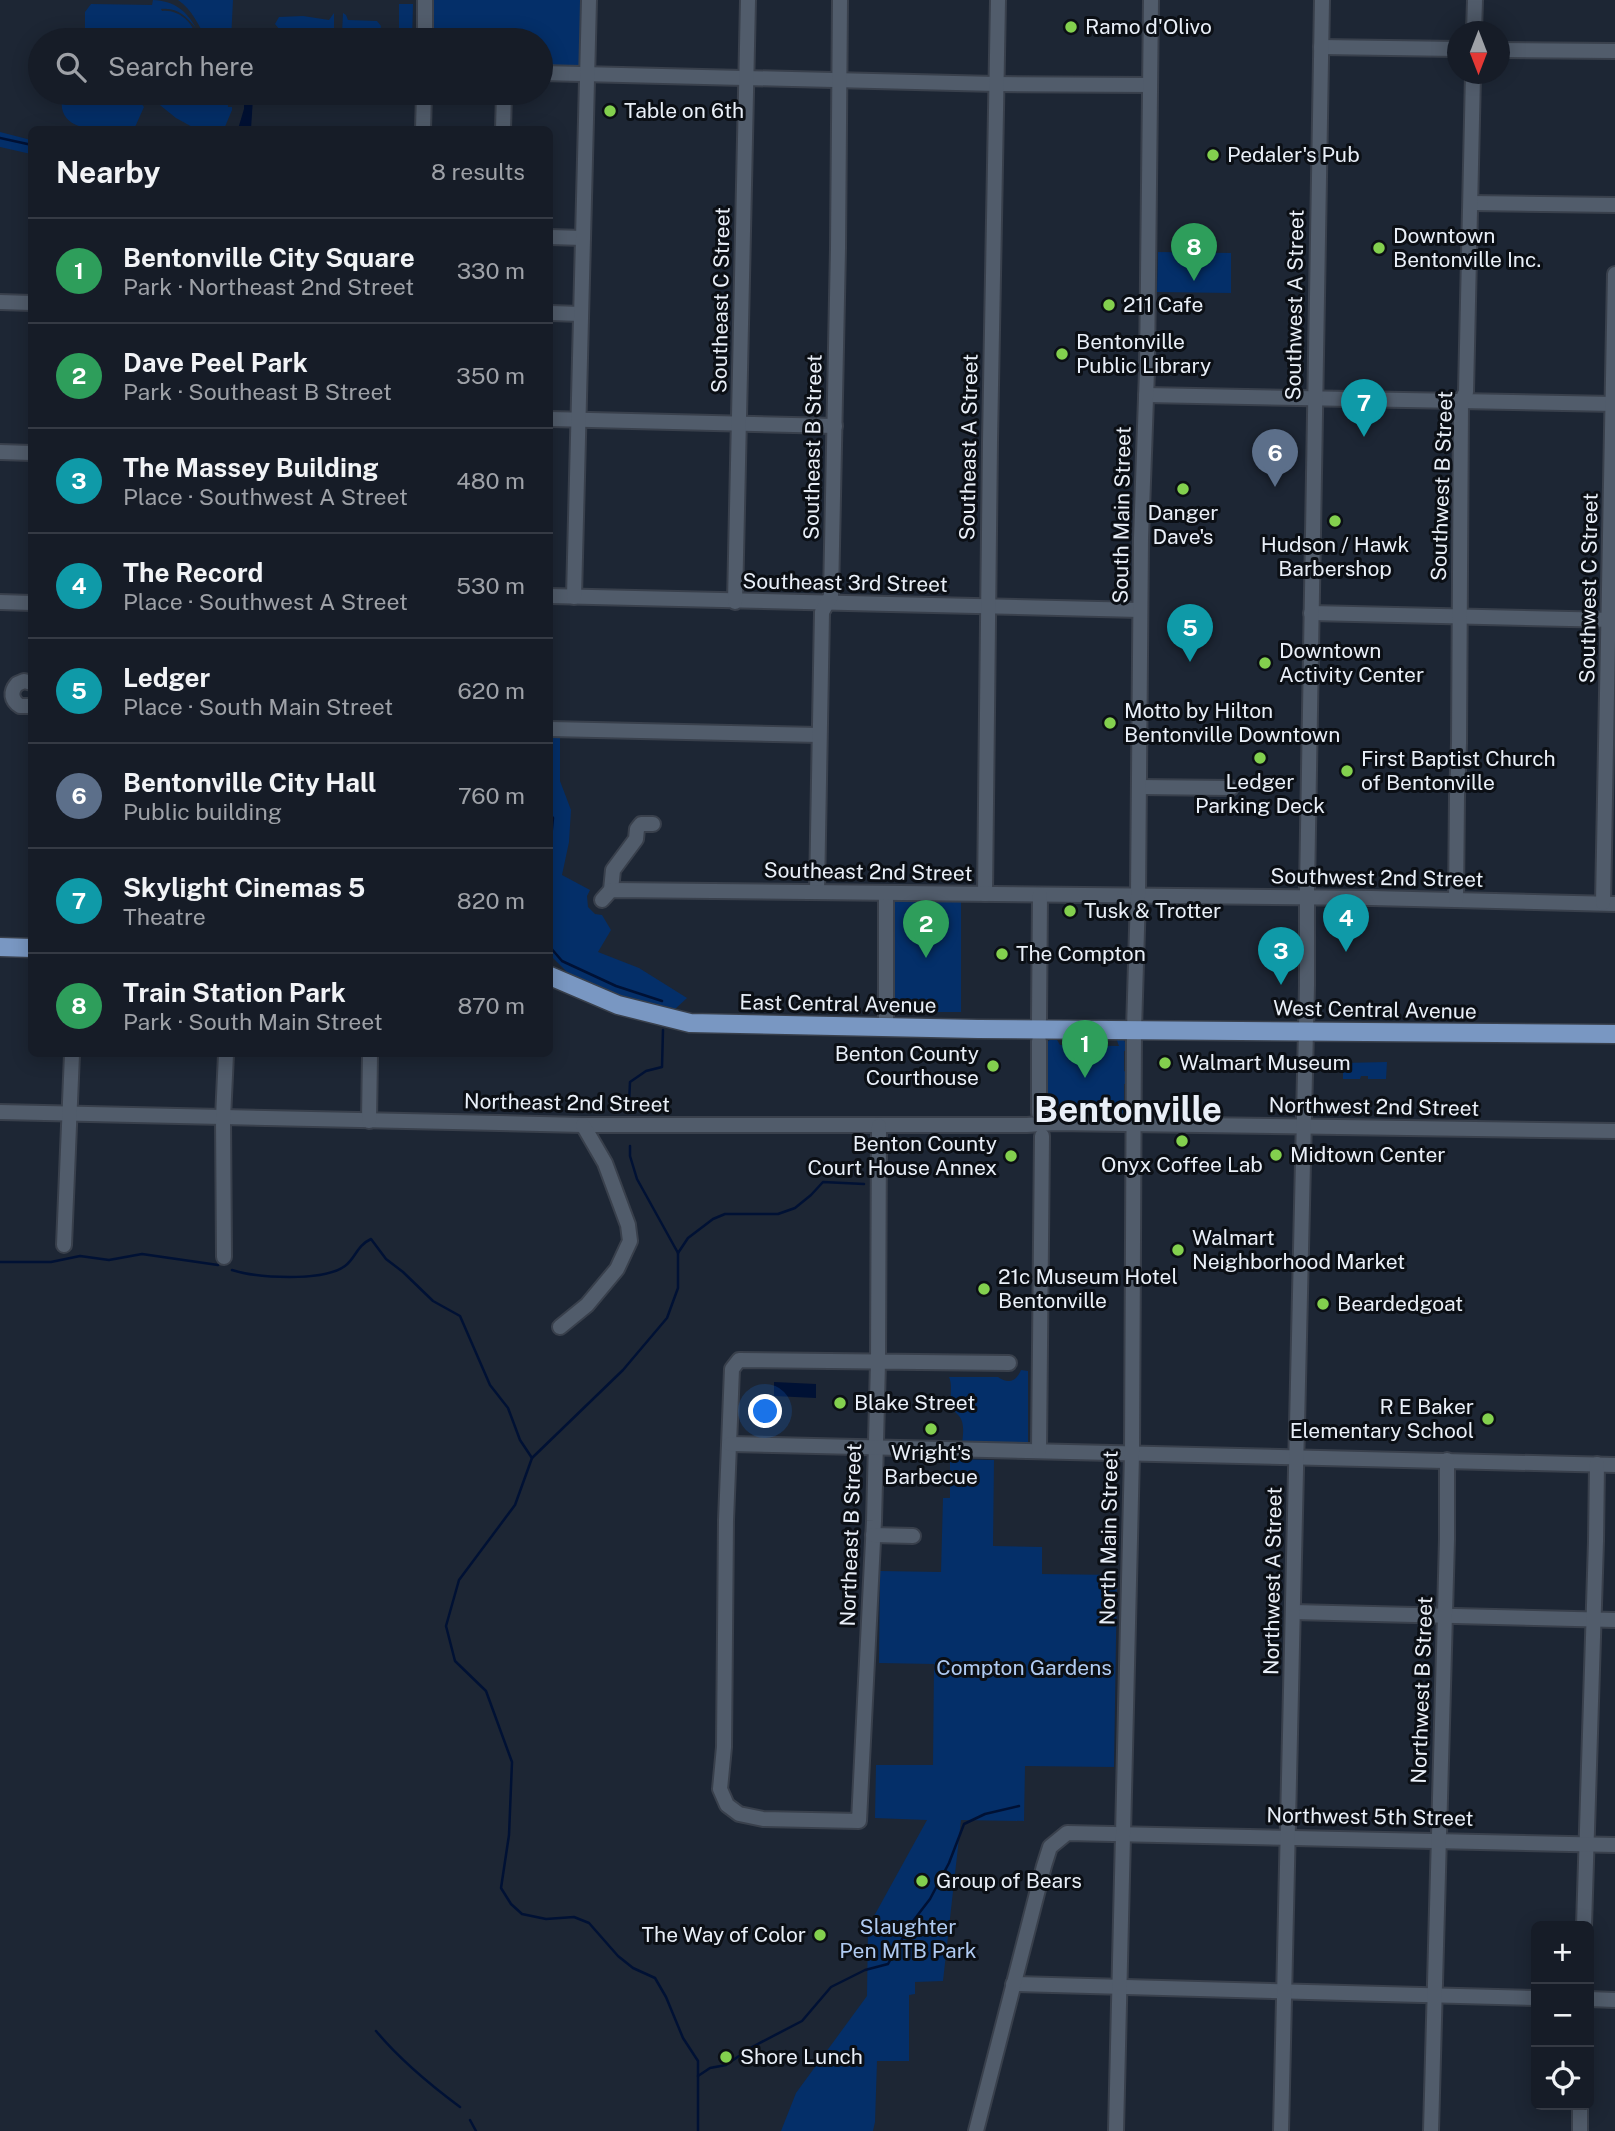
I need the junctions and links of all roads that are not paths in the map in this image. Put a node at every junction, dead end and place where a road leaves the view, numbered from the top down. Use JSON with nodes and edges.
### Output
{"nodes":[{"id":1,"x":425,"y":0,"type":"edge"},
{"id":2,"x":589,"y":0,"type":"edge"},
{"id":3,"x":748,"y":0,"type":"edge"},
{"id":4,"x":840,"y":0,"type":"edge"},
{"id":5,"x":998,"y":0,"type":"edge"},
{"id":6,"x":1151,"y":0,"type":"edge"},
{"id":7,"x":1308,"y":0,"type":"edge"},
{"id":8,"x":1322,"y":0,"type":"edge"},
{"id":9,"x":1475,"y":0,"type":"edge"},
{"id":10,"x":1474,"y":21,"type":"edge"},
{"id":11,"x":425,"y":28,"type":"edge"},
{"id":12,"x":1321,"y":47,"type":"junction"},
{"id":13,"x":1447,"y":49,"type":"edge"},
{"id":14,"x":1510,"y":50,"type":"edge"},
{"id":15,"x":1615,"y":51,"type":"edge"},
{"id":16,"x":553,"y":74,"type":"edge"},
{"id":17,"x":587,"y":75,"type":"junction"},
{"id":18,"x":747,"y":78,"type":"junction"},
{"id":19,"x":839,"y":80,"type":"junction"},
{"id":20,"x":996,"y":84,"type":"junction"},
{"id":21,"x":1473,"y":84,"type":"edge"},
{"id":22,"x":1150,"y":85,"type":"junction"},
{"id":23,"x":424,"y":105,"type":"edge"},
{"id":24,"x":504,"y":105,"type":"edge"},
{"id":25,"x":423,"y":126,"type":"edge"},
{"id":26,"x":503,"y":126,"type":"edge"},
{"id":27,"x":1471,"y":203,"type":"junction"},
{"id":28,"x":1615,"y":205,"type":"edge"},
{"id":29,"x":553,"y":237,"type":"edge"},
{"id":30,"x":583,"y":238,"type":"junction"},
{"id":31,"x":1615,"y":274,"type":"edge"},
{"id":32,"x":0,"y":302,"type":"edge"},
{"id":33,"x":28,"y":303,"type":"edge"},
{"id":34,"x":553,"y":313,"type":"edge"},
{"id":35,"x":581,"y":314,"type":"junction"},
{"id":36,"x":1146,"y":395,"type":"junction"},
{"id":37,"x":1315,"y":398,"type":"junction"},
{"id":38,"x":1461,"y":402,"type":"junction"},
{"id":39,"x":1614,"y":404,"type":"edge"},
{"id":40,"x":553,"y":419,"type":"edge"},
{"id":41,"x":578,"y":420,"type":"junction"},
{"id":42,"x":739,"y":424,"type":"junction"},
{"id":43,"x":835,"y":426,"type":"junction"},
{"id":44,"x":0,"y":452,"type":"edge"},
{"id":45,"x":28,"y":453,"type":"edge"},
{"id":46,"x":553,"y":596,"type":"edge"},
{"id":47,"x":574,"y":597,"type":"junction"},
{"id":48,"x":0,"y":602,"type":"edge"},
{"id":49,"x":736,"y":602,"type":"junction"},
{"id":50,"x":28,"y":603,"type":"edge"},
{"id":51,"x":828,"y":603,"type":"junction"},
{"id":52,"x":988,"y":607,"type":"junction"},
{"id":53,"x":1140,"y":610,"type":"junction"},
{"id":54,"x":1311,"y":613,"type":"junction"},
{"id":55,"x":1460,"y":616,"type":"junction"},
{"id":56,"x":1612,"y":620,"type":"edge"},
{"id":57,"x":28,"y":682,"type":"edge"},
{"id":58,"x":28,"y":706,"type":"edge"},
{"id":59,"x":553,"y":729,"type":"edge"},
{"id":60,"x":819,"y":735,"type":"junction"},
{"id":61,"x":1139,"y":787,"type":"junction"},
{"id":62,"x":1231,"y":788,"type":"dead end"},
{"id":63,"x":653,"y":824,"type":"dead end"},
{"id":64,"x":817,"y":892,"type":"junction"},
{"id":65,"x":886,"y":893,"type":"junction"},
{"id":66,"x":985,"y":894,"type":"junction"},
{"id":67,"x":1040,"y":895,"type":"junction"},
{"id":68,"x":1138,"y":896,"type":"junction"},
{"id":69,"x":1307,"y":897,"type":"junction"},
{"id":70,"x":1456,"y":900,"type":"junction"},
{"id":71,"x":1609,"y":904,"type":"edge"},
{"id":72,"x":0,"y":947,"type":"edge"},
{"id":73,"x":28,"y":948,"type":"edge"},
{"id":74,"x":553,"y":977,"type":"edge"},
{"id":75,"x":1040,"y":1020,"type":"dead end"},
{"id":76,"x":886,"y":1027,"type":"junction"},
{"id":77,"x":1134,"y":1030,"type":"junction"},
{"id":78,"x":1305,"y":1032,"type":"junction"},
{"id":79,"x":1615,"y":1034,"type":"edge"},
{"id":80,"x":1039,"y":1041,"type":"dead end"},
{"id":81,"x":72,"y":1057,"type":"edge"},
{"id":82,"x":226,"y":1057,"type":"edge"},
{"id":83,"x":370,"y":1057,"type":"edge"},
{"id":84,"x":0,"y":1112,"type":"edge"},
{"id":85,"x":1039,"y":1113,"type":"dead end"},
{"id":86,"x":69,"y":1114,"type":"junction"},
{"id":87,"x":223,"y":1118,"type":"junction"},
{"id":88,"x":369,"y":1121,"type":"junction"},
{"id":89,"x":583,"y":1125,"type":"junction"},
{"id":90,"x":1133,"y":1125,"type":"junction"},
{"id":91,"x":879,"y":1126,"type":"junction"},
{"id":92,"x":1303,"y":1127,"type":"junction"},
{"id":93,"x":1615,"y":1131,"type":"edge"},
{"id":94,"x":1042,"y":1136,"type":"dead end"},
{"id":95,"x":64,"y":1245,"type":"dead end"},
{"id":96,"x":224,"y":1257,"type":"dead end"},
{"id":97,"x":560,"y":1327,"type":"dead end"},
{"id":98,"x":878,"y":1362,"type":"junction"},
{"id":99,"x":1009,"y":1363,"type":"dead end"},
{"id":100,"x":730,"y":1444,"type":"junction"},
{"id":101,"x":875,"y":1447,"type":"junction"},
{"id":102,"x":1039,"y":1451,"type":"junction"},
{"id":103,"x":1132,"y":1454,"type":"junction"},
{"id":104,"x":1297,"y":1456,"type":"junction"},
{"id":105,"x":1447,"y":1460,"type":"junction"},
{"id":106,"x":1597,"y":1464,"type":"junction"},
{"id":107,"x":1615,"y":1465,"type":"edge"},
{"id":108,"x":873,"y":1535,"type":"junction"},
{"id":109,"x":913,"y":1536,"type":"dead end"},
{"id":110,"x":1293,"y":1612,"type":"junction"},
{"id":111,"x":1444,"y":1616,"type":"junction"},
{"id":112,"x":1594,"y":1619,"type":"junction"},
{"id":113,"x":1615,"y":1620,"type":"edge"},
{"id":114,"x":1124,"y":1834,"type":"junction"},
{"id":115,"x":1289,"y":1836,"type":"junction"},
{"id":116,"x":1439,"y":1840,"type":"junction"},
{"id":117,"x":1588,"y":1844,"type":"junction"},
{"id":118,"x":1615,"y":1844,"type":"edge"},
{"id":119,"x":1584,"y":1921,"type":"edge"},
{"id":120,"x":1013,"y":1984,"type":"junction"},
{"id":121,"x":1120,"y":1987,"type":"junction"},
{"id":122,"x":1284,"y":1992,"type":"junction"},
{"id":123,"x":1435,"y":1995,"type":"junction"},
{"id":124,"x":1531,"y":1998,"type":"edge"},
{"id":125,"x":1594,"y":1999,"type":"edge"},
{"id":126,"x":1615,"y":2000,"type":"edge"},
{"id":127,"x":1580,"y":2110,"type":"edge"},
{"id":128,"x":976,"y":2131,"type":"edge"},
{"id":129,"x":1116,"y":2131,"type":"edge"},
{"id":130,"x":1281,"y":2131,"type":"edge"},
{"id":131,"x":1431,"y":2131,"type":"edge"},
{"id":132,"x":1580,"y":2131,"type":"edge"}],
"edges":[{"from":1,"to":11,"type":"street"},
{"from":2,"to":17,"type":"street"},
{"from":3,"to":18,"type":"street","name":"Southeast C Street"},
{"from":4,"to":19,"type":"street","name":"Southeast B Street"},
{"from":5,"to":20,"type":"street","name":"Southeast A Street"},
{"from":6,"to":22,"type":"street","name":"South Main Street"},
{"from":7,"to":8,"type":"street"},
{"from":8,"to":12,"type":"street","name":"Southwest A Street"},
{"from":9,"to":10,"type":"street"},
{"from":12,"to":13,"type":"street"},
{"from":12,"to":37,"type":"street","name":"Southwest A Street"},
{"from":14,"to":15,"type":"street"},
{"from":16,"to":17,"type":"street"},
{"from":17,"to":18,"type":"street"},
{"from":17,"to":30,"type":"street"},
{"from":18,"to":19,"type":"street"},
{"from":18,"to":42,"type":"street","name":"Southeast C Street"},
{"from":19,"to":20,"type":"street"},
{"from":19,"to":43,"type":"street","name":"Southeast B Street"},
{"from":20,"to":22,"type":"street"},
{"from":20,"to":52,"type":"street","name":"Southeast A Street"},
{"from":21,"to":27,"type":"street","name":"Southwest B Street"},
{"from":22,"to":36,"type":"street","name":"South Main Street"},
{"from":23,"to":25,"type":"street"},
{"from":24,"to":26,"type":"street"},
{"from":27,"to":28,"type":"street"},
{"from":27,"to":38,"type":"street","name":"Southwest B Street"},
{"from":29,"to":30,"type":"street"},
{"from":30,"to":35,"type":"street"},
{"from":31,"to":39,"type":"street","name":"Southwest C Street"},
{"from":32,"to":33,"type":"street"},
{"from":34,"to":35,"type":"street"},
{"from":35,"to":41,"type":"street"},
{"from":36,"to":37,"type":"street"},
{"from":36,"to":53,"type":"street","name":"South Main Street"},
{"from":37,"to":38,"type":"street"},
{"from":37,"to":54,"type":"street","name":"Southwest A Street"},
{"from":38,"to":39,"type":"street"},
{"from":38,"to":55,"type":"street","name":"Southwest B Street"},
{"from":39,"to":56,"type":"street","name":"Southwest C Street"},
{"from":40,"to":41,"type":"street"},
{"from":41,"to":42,"type":"street"},
{"from":41,"to":47,"type":"street"},
{"from":42,"to":43,"type":"street"},
{"from":42,"to":49,"type":"street","name":"Southeast C Street"},
{"from":43,"to":51,"type":"street","name":"Southeast B Street"},
{"from":44,"to":45,"type":"street"},
{"from":46,"to":47,"type":"street","name":"Southeast 3rd Street"},
{"from":47,"to":49,"type":"street","name":"Southeast 3rd Street"},
{"from":48,"to":50,"type":"street"},
{"from":49,"to":51,"type":"street","name":"Southeast 3rd Street"},
{"from":51,"to":52,"type":"street","name":"Southeast 3rd Street"},
{"from":51,"to":60,"type":"street","name":"Southeast B Street"},
{"from":52,"to":53,"type":"street","name":"Southeast 3rd Street"},
{"from":52,"to":66,"type":"street","name":"Southeast A Street"},
{"from":53,"to":61,"type":"street","name":"South Main Street"},
{"from":54,"to":55,"type":"street"},
{"from":54,"to":69,"type":"street","name":"Southwest A Street"},
{"from":55,"to":56,"type":"street"},
{"from":55,"to":70,"type":"street","name":"Southwest B Street"},
{"from":56,"to":71,"type":"street","name":"Southwest C Street"},
{"from":57,"to":58,"type":"street"},
{"from":59,"to":60,"type":"street"},
{"from":60,"to":64,"type":"street","name":"Southeast B Street"},
{"from":61,"to":62,"type":"street"},
{"from":61,"to":68,"type":"street","name":"South Main Street"},
{"from":63,"to":64,"type":"street","name":"Southeast 2nd Street"},
{"from":64,"to":65,"type":"street","name":"Southeast 2nd Street"},
{"from":65,"to":66,"type":"street","name":"Southeast 2nd Street"},
{"from":65,"to":76,"type":"street"},
{"from":66,"to":67,"type":"street","name":"Southeast 2nd Street"},
{"from":67,"to":68,"type":"street","name":"Southeast 2nd Street"},
{"from":67,"to":75,"type":"street"},
{"from":68,"to":69,"type":"street","name":"Southwest 2nd Street"},
{"from":68,"to":77,"type":"street","name":"South Main Street"},
{"from":69,"to":70,"type":"street","name":"Southwest 2nd Street"},
{"from":69,"to":78,"type":"street","name":"Southwest A Street"},
{"from":70,"to":71,"type":"street","name":"Southwest 2nd Street"},
{"from":72,"to":73,"type":"main road"},
{"from":74,"to":76,"type":"main road","name":"East Central Avenue"},
{"from":76,"to":77,"type":"main road","name":"East Central Avenue"},
{"from":77,"to":78,"type":"main road","name":"West Central Avenue"},
{"from":77,"to":90,"type":"street","name":"North Main Street"},
{"from":78,"to":79,"type":"main road","name":"West Central Avenue"},
{"from":78,"to":92,"type":"street","name":"Northwest A Street"},
{"from":80,"to":85,"type":"street"},
{"from":81,"to":86,"type":"street"},
{"from":82,"to":87,"type":"street"},
{"from":83,"to":88,"type":"street"},
{"from":84,"to":86,"type":"street","name":"Northeast 2nd Street"},
{"from":86,"to":87,"type":"street","name":"Northeast 2nd Street"},
{"from":86,"to":95,"type":"street"},
{"from":87,"to":88,"type":"street","name":"Northeast 2nd Street"},
{"from":87,"to":96,"type":"street"},
{"from":88,"to":89,"type":"street","name":"Northeast 2nd Street"},
{"from":89,"to":91,"type":"street","name":"Northeast 2nd Street"},
{"from":89,"to":97,"type":"street"},
{"from":90,"to":91,"type":"street","name":"Northeast 2nd Street"},
{"from":90,"to":92,"type":"street","name":"Northwest 2nd Street"},
{"from":90,"to":103,"type":"street","name":"North Main Street"},
{"from":91,"to":98,"type":"street","name":"Northeast B Street"},
{"from":92,"to":93,"type":"street","name":"Northwest 2nd Street"},
{"from":92,"to":104,"type":"street","name":"Northwest A Street"},
{"from":94,"to":102,"type":"street"},
{"from":98,"to":99,"type":"street"},
{"from":98,"to":100,"type":"street"},
{"from":98,"to":101,"type":"street","name":"Northeast B Street"},
{"from":100,"to":101,"type":"street"},
{"from":100,"to":108,"type":"street","name":"Northeast B Street"},
{"from":101,"to":102,"type":"street"},
{"from":101,"to":108,"type":"street","name":"Northeast B Street"},
{"from":102,"to":103,"type":"street"},
{"from":103,"to":104,"type":"street"},
{"from":103,"to":114,"type":"street","name":"North Main Street"},
{"from":104,"to":105,"type":"street"},
{"from":104,"to":110,"type":"street","name":"Northwest A Street"},
{"from":105,"to":106,"type":"street"},
{"from":105,"to":111,"type":"street","name":"Northwest B Street"},
{"from":106,"to":107,"type":"street"},
{"from":106,"to":112,"type":"street"},
{"from":108,"to":109,"type":"street"},
{"from":110,"to":111,"type":"street"},
{"from":110,"to":115,"type":"street","name":"Northwest A Street"},
{"from":111,"to":112,"type":"street"},
{"from":111,"to":116,"type":"street","name":"Northwest B Street"},
{"from":112,"to":113,"type":"street"},
{"from":112,"to":117,"type":"street"},
{"from":114,"to":115,"type":"street","name":"Northwest 5th Street"},
{"from":114,"to":120,"type":"street","name":"Northwest 5th Street"},
{"from":114,"to":121,"type":"street","name":"North Main Street"},
{"from":115,"to":116,"type":"street","name":"Northwest 5th Street"},
{"from":115,"to":122,"type":"street","name":"Northwest A Street"},
{"from":116,"to":117,"type":"street","name":"Northwest 5th Street"},
{"from":116,"to":123,"type":"street","name":"Northwest B Street"},
{"from":117,"to":118,"type":"street","name":"Northwest 5th Street"},
{"from":117,"to":119,"type":"street"},
{"from":120,"to":121,"type":"street"},
{"from":120,"to":128,"type":"street"},
{"from":121,"to":122,"type":"street"},
{"from":121,"to":129,"type":"street","name":"North Main Street"},
{"from":122,"to":123,"type":"street"},
{"from":122,"to":130,"type":"street","name":"Northwest A Street"},
{"from":123,"to":124,"type":"street"},
{"from":123,"to":131,"type":"street","name":"Northwest B Street"},
{"from":125,"to":126,"type":"street"},
{"from":127,"to":132,"type":"street"}]}
